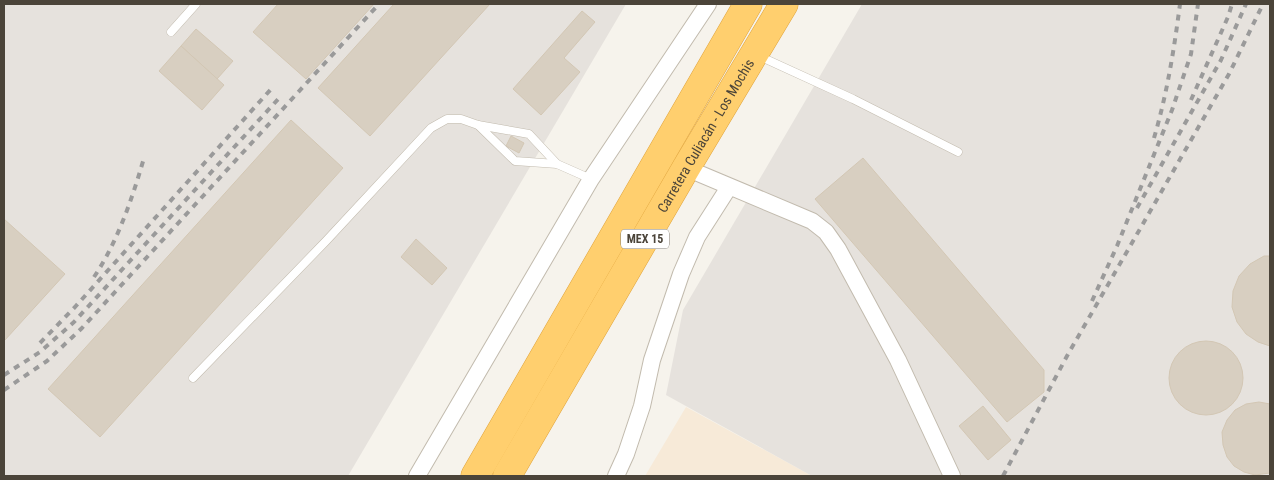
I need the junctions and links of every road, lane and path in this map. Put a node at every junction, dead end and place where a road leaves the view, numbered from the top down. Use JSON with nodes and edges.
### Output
{"nodes":[{"id":1,"x":196,"y":4,"type":"edge"},
{"id":2,"x":708,"y":4,"type":"edge"},
{"id":3,"x":748,"y":4,"type":"edge"},
{"id":4,"x":784,"y":4,"type":"edge"},
{"id":5,"x":171,"y":32,"type":"dead end"},
{"id":6,"x":754,"y":53,"type":"junction"},
{"id":7,"x":478,"y":125,"type":"junction"},
{"id":8,"x":958,"y":152,"type":"dead end"},
{"id":9,"x":557,"y":164,"type":"junction"},
{"id":10,"x":686,"y":168,"type":"junction"},
{"id":11,"x":591,"y":179,"type":"junction"},
{"id":12,"x":729,"y":186,"type":"junction"},
{"id":13,"x":193,"y":378,"type":"dead end"},
{"id":14,"x":417,"y":476,"type":"edge"},
{"id":15,"x":475,"y":476,"type":"edge"},
{"id":16,"x":507,"y":476,"type":"edge"},
{"id":17,"x":616,"y":476,"type":"edge"},
{"id":18,"x":952,"y":476,"type":"edge"}],
"edges":[{"from":1,"to":5,"type":"lane"},
{"from":2,"to":11,"type":"street"},
{"from":3,"to":15,"type":"highway","name":"Carretera Culiacán - Los Mochis","number":"MEX 15"},
{"from":4,"to":6,"type":"highway","name":"Carretera Culiacán - Los Mochis","number":"MEX 15"},
{"from":6,"to":8,"type":"lane"},
{"from":6,"to":10,"type":"highway","name":"Carretera Culiacán - Los Mochis","number":"MEX 15"},
{"from":7,"to":9,"type":"lane"},
{"from":7,"to":9,"type":"lane"},
{"from":7,"to":13,"type":"lane"},
{"from":9,"to":11,"type":"lane"},
{"from":10,"to":12,"type":"street"},
{"from":10,"to":16,"type":"highway","name":"Carretera Culiacán - Los Mochis","number":"MEX 15"},
{"from":11,"to":14,"type":"street"},
{"from":12,"to":17,"type":"street"},
{"from":12,"to":18,"type":"street"}]}
